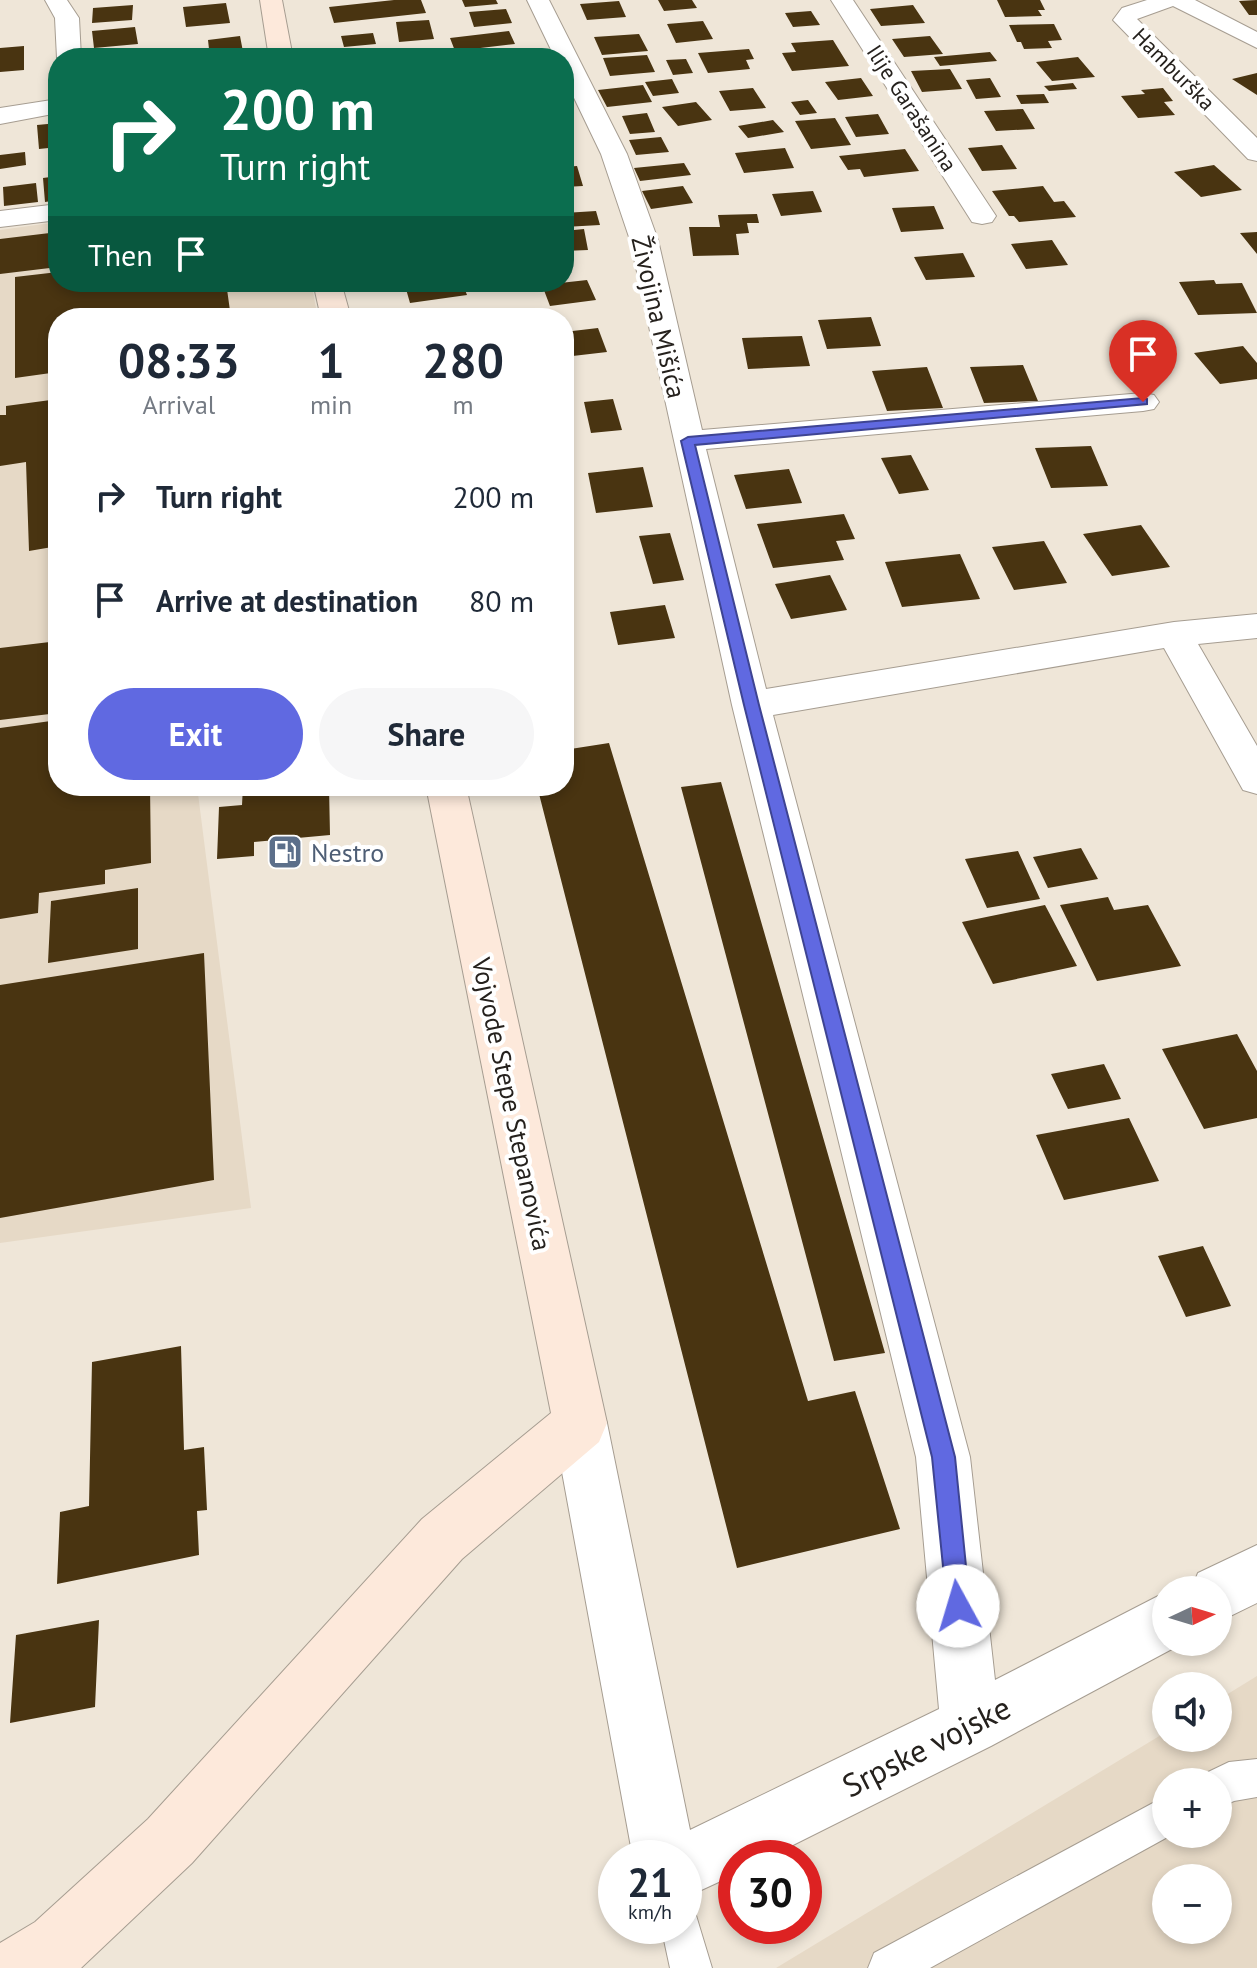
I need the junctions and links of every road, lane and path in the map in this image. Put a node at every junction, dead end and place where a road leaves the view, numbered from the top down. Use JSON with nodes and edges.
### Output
{"nodes":[{"id":1,"x":56,"y":0,"type":"edge"},
{"id":2,"x":271,"y":0,"type":"edge"},
{"id":3,"x":538,"y":0,"type":"edge"},
{"id":4,"x":842,"y":0,"type":"edge"},
{"id":5,"x":1170,"y":0,"type":"edge"},
{"id":6,"x":1178,"y":0,"type":"edge"},
{"id":7,"x":1257,"y":41,"type":"edge"},
{"id":8,"x":68,"y":48,"type":"edge"},
{"id":9,"x":279,"y":48,"type":"edge"},
{"id":10,"x":562,"y":48,"type":"edge"},
{"id":11,"x":574,"y":73,"type":"edge"},
{"id":12,"x":48,"y":108,"type":"edge"},
{"id":13,"x":0,"y":116,"type":"edge"},
{"id":14,"x":1257,"y":153,"type":"edge"},
{"id":15,"x":48,"y":213,"type":"edge"},
{"id":16,"x":982,"y":216,"type":"dead end"},
{"id":17,"x":0,"y":219,"type":"edge"},
{"id":18,"x":1143,"y":402,"type":"dead end"},
{"id":19,"x":688,"y":441,"type":"junction"},
{"id":20,"x":1257,"y":626,"type":"edge"},
{"id":21,"x":1174,"y":634,"type":"junction"},
{"id":22,"x":751,"y":705,"type":"junction"},
{"id":23,"x":1257,"y":780,"type":"edge"},
{"id":24,"x":448,"y":796,"type":"edge"},
{"id":25,"x":580,"y":1423,"type":"junction"},
{"id":26,"x":1257,"y":1573,"type":"edge"},
{"id":27,"x":1232,"y":1586,"type":"edge"},
{"id":28,"x":1152,"y":1628,"type":"edge"},
{"id":29,"x":970,"y":1725,"type":"junction"},
{"id":30,"x":1257,"y":1778,"type":"edge"},
{"id":31,"x":1232,"y":1782,"type":"edge"},
{"id":32,"x":1152,"y":1824,"type":"edge"},
{"id":33,"x":661,"y":1840,"type":"edge"},
{"id":34,"x":702,"y":1857,"type":"edge"},
{"id":35,"x":685,"y":1944,"type":"edge"},
{"id":36,"x":19,"y":1968,"type":"edge"},
{"id":37,"x":691,"y":1968,"type":"edge"},
{"id":38,"x":889,"y":1968,"type":"edge"}],
"edges":[{"from":1,"to":8,"type":"street"},
{"from":2,"to":9,"type":"street"},
{"from":3,"to":10,"type":"street","name":"Živojina Mišića"},
{"from":4,"to":16,"type":"street","name":"Ilije Garašanina"},
{"from":5,"to":14,"type":"street","name":"Hamburška"},
{"from":6,"to":7,"type":"street"},
{"from":11,"to":19,"type":"street","name":"Živojina Mišića"},
{"from":12,"to":13,"type":"street"},
{"from":15,"to":17,"type":"street"},
{"from":18,"to":19,"type":"street"},
{"from":19,"to":22,"type":"street","name":"Živojina Mišića"},
{"from":20,"to":21,"type":"street"},
{"from":21,"to":22,"type":"street"},
{"from":21,"to":23,"type":"street"},
{"from":22,"to":29,"type":"street","name":"Živojina Mišića"},
{"from":24,"to":25,"type":"street","name":"Vojvode Stepe Stepanovića"},
{"from":25,"to":33,"type":"street"},
{"from":25,"to":36,"type":"street"},
{"from":26,"to":27,"type":"street"},
{"from":28,"to":29,"type":"street","name":"Srpske vojske"},
{"from":29,"to":34,"type":"street","name":"Srpske vojske"},
{"from":30,"to":31,"type":"lane"},
{"from":32,"to":38,"type":"lane"},
{"from":35,"to":37,"type":"lane"}]}
